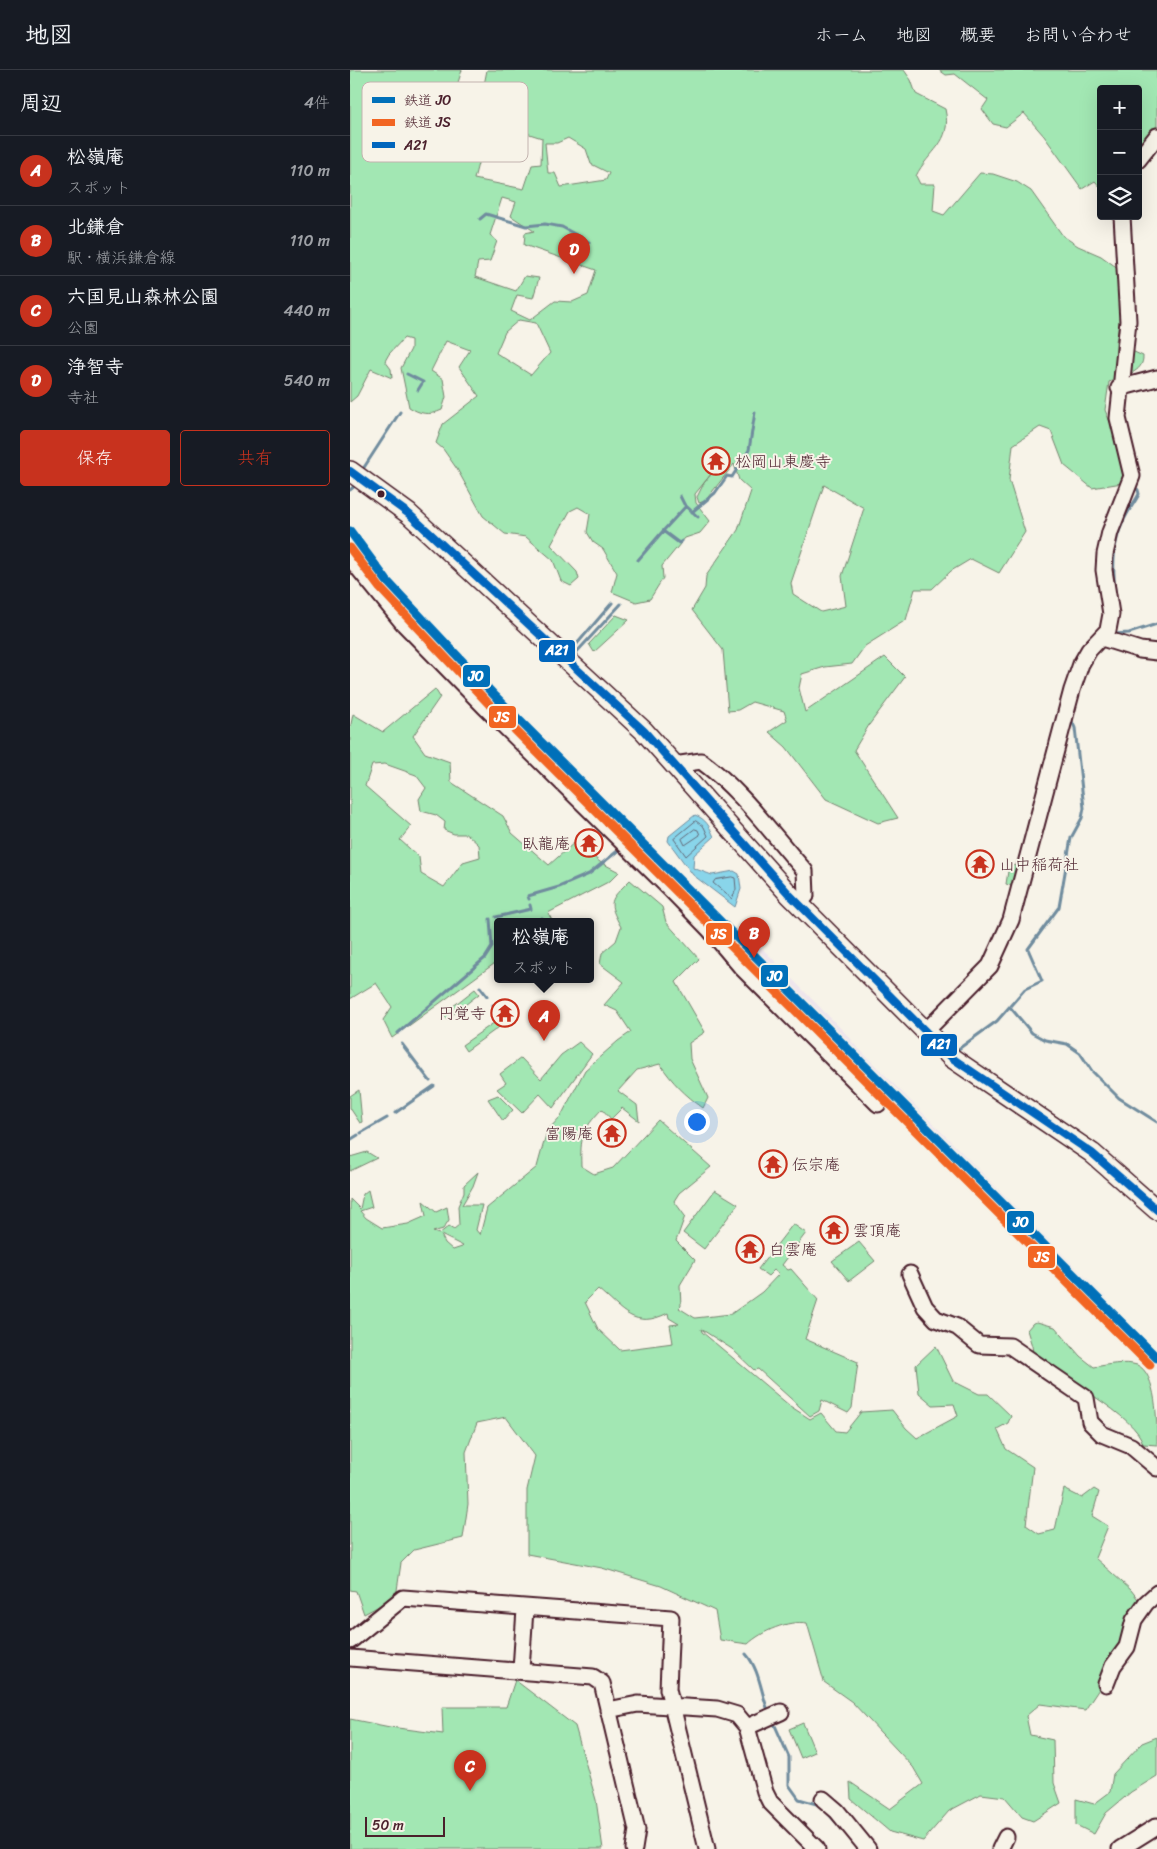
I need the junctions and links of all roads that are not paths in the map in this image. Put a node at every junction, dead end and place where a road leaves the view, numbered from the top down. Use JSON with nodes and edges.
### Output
{"nodes":[{"id":1,"x":1154,"y":140,"type":"edge"},
{"id":2,"x":1142,"y":155,"type":"edge"},
{"id":3,"x":1122,"y":220,"type":"edge"},
{"id":4,"x":1157,"y":378,"type":"edge"},
{"id":5,"x":1119,"y":388,"type":"junction"},
{"id":6,"x":350,"y":470,"type":"edge"},
{"id":7,"x":350,"y":558,"type":"edge"},
{"id":8,"x":1102,"y":638,"type":"junction"},
{"id":9,"x":1157,"y":652,"type":"edge"},
{"id":10,"x":674,"y":766,"type":"junction"},
{"id":11,"x":798,"y":904,"type":"junction"},
{"id":12,"x":925,"y":1032,"type":"junction"},
{"id":13,"x":878,"y":1104,"type":"dead end"},
{"id":14,"x":1156,"y":1206,"type":"edge"},
{"id":15,"x":910,"y":1274,"type":"dead end"},
{"id":16,"x":1157,"y":1468,"type":"edge"},
{"id":17,"x":1156,"y":1595,"type":"edge"},
{"id":18,"x":525,"y":1609,"type":"junction"},
{"id":19,"x":350,"y":1641,"type":"edge"},
{"id":20,"x":350,"y":1658,"type":"edge"},
{"id":21,"x":521,"y":1670,"type":"junction"},
{"id":22,"x":1106,"y":1684,"type":"dead end"},
{"id":23,"x":672,"y":1706,"type":"junction"},
{"id":24,"x":608,"y":1710,"type":"junction"},
{"id":25,"x":780,"y":1712,"type":"dead end"},
{"id":26,"x":747,"y":1728,"type":"junction"},
{"id":27,"x":823,"y":1799,"type":"dead end"},
{"id":28,"x":1156,"y":1830,"type":"edge"},
{"id":29,"x":634,"y":1849,"type":"edge"},
{"id":30,"x":707,"y":1849,"type":"edge"},
{"id":31,"x":817,"y":1849,"type":"edge"},
{"id":32,"x":868,"y":1849,"type":"edge"},
{"id":33,"x":1120,"y":1849,"type":"edge"}],
"edges":[{"from":1,"to":2,"type":"street"},
{"from":3,"to":5,"type":"street"},
{"from":4,"to":5,"type":"street"},
{"from":5,"to":8,"type":"street"},
{"from":6,"to":10,"type":"main road"},
{"from":7,"to":13,"type":"street"},
{"from":8,"to":9,"type":"street"},
{"from":8,"to":12,"type":"street"},
{"from":10,"to":11,"type":"main road"},
{"from":10,"to":11,"type":"street"},
{"from":11,"to":12,"type":"main road"},
{"from":12,"to":14,"type":"main road"},
{"from":15,"to":16,"type":"street"},
{"from":17,"to":22,"type":"street"},
{"from":18,"to":19,"type":"street"},
{"from":18,"to":21,"type":"street"},
{"from":18,"to":23,"type":"street"},
{"from":20,"to":21,"type":"street"},
{"from":21,"to":24,"type":"street"},
{"from":23,"to":24,"type":"street"},
{"from":23,"to":26,"type":"street"},
{"from":23,"to":30,"type":"street"},
{"from":24,"to":29,"type":"street"},
{"from":25,"to":26,"type":"street"},
{"from":26,"to":31,"type":"street"},
{"from":27,"to":32,"type":"street"},
{"from":28,"to":33,"type":"street"}]}
